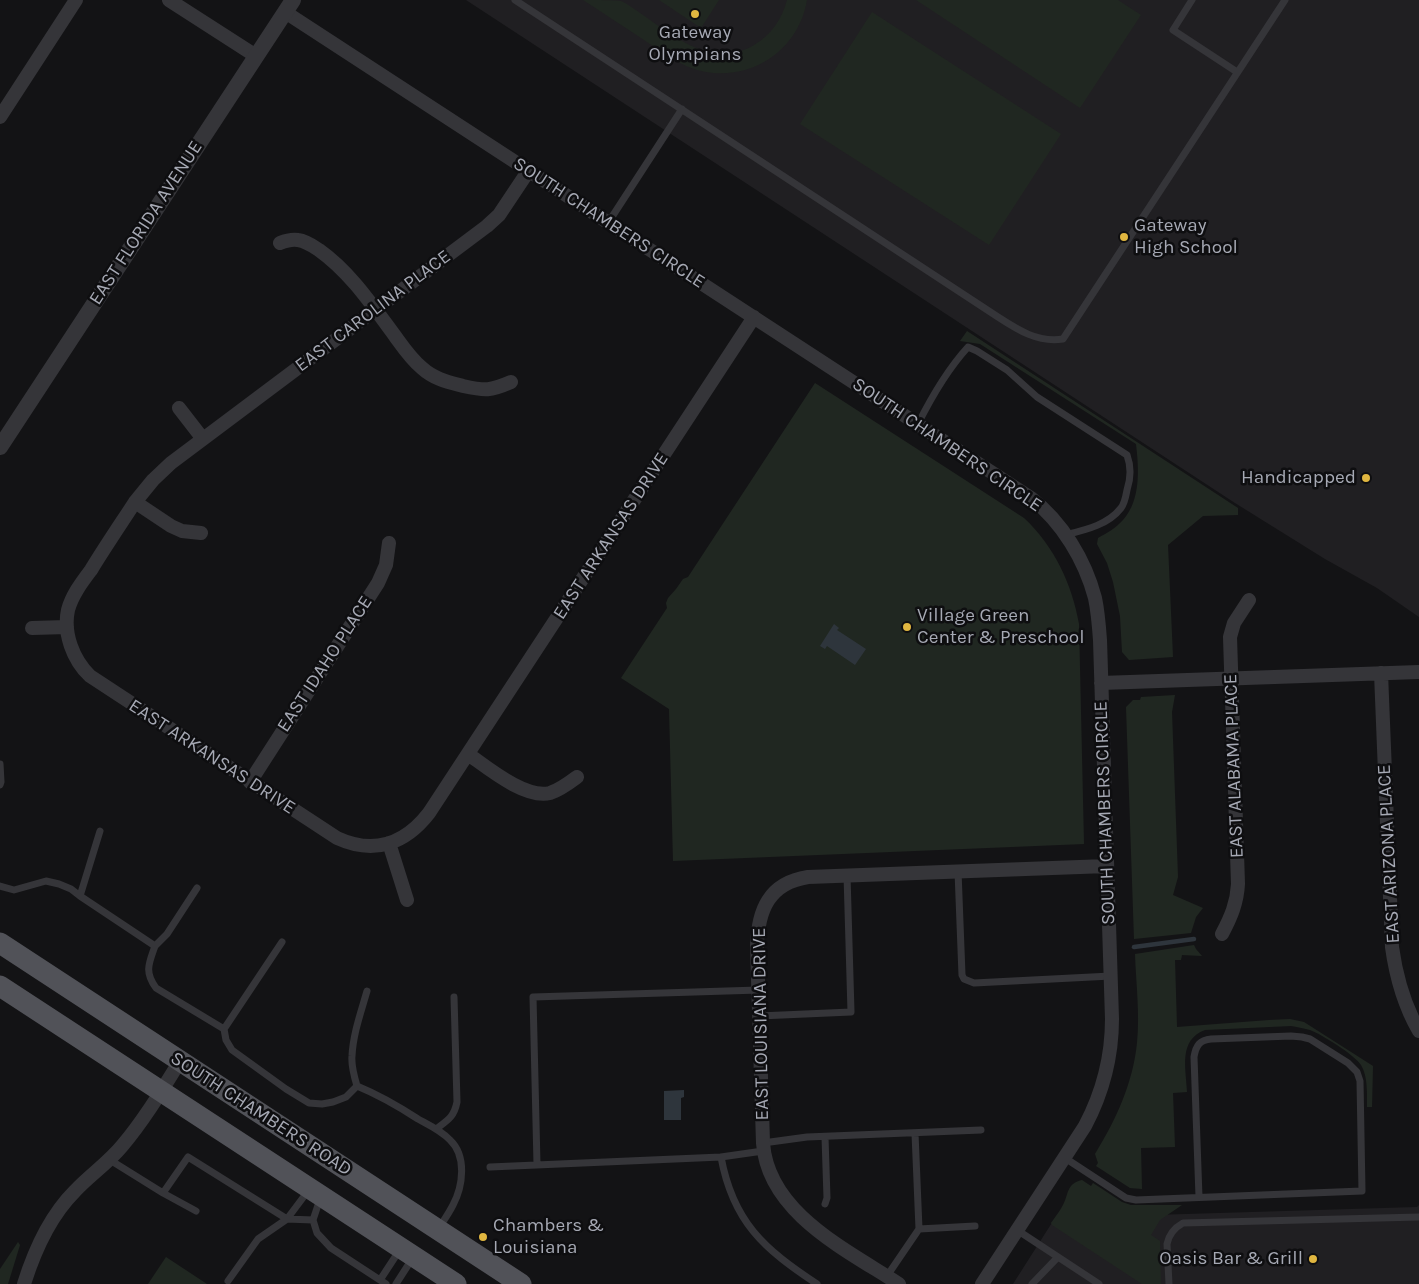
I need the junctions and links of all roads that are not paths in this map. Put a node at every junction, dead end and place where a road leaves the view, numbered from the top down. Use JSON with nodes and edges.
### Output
{"nodes":[{"id":1,"x":76,"y":0,"type":"edge"},
{"id":2,"x":169,"y":0,"type":"edge"},
{"id":3,"x":515,"y":0,"type":"edge"},
{"id":4,"x":1192,"y":0,"type":"edge"},
{"id":5,"x":1285,"y":0,"type":"edge"},
{"id":6,"x":289,"y":6,"type":"edge"},
{"id":7,"x":256,"y":56,"type":"junction"},
{"id":8,"x":1238,"y":72,"type":"junction"},
{"id":9,"x":682,"y":110,"type":"junction"},
{"id":10,"x":2,"y":111,"type":"edge"},
{"id":11,"x":529,"y":170,"type":"junction"},
{"id":12,"x":608,"y":223,"type":"junction"},
{"id":13,"x":280,"y":243,"type":"dead end"},
{"id":14,"x":375,"y":310,"type":"junction"},
{"id":15,"x":754,"y":317,"type":"junction"},
{"id":16,"x":511,"y":382,"type":"dead end"},
{"id":17,"x":179,"y":408,"type":"dead end"},
{"id":18,"x":918,"y":424,"type":"junction"},
{"id":19,"x":203,"y":439,"type":"junction"},
{"id":20,"x":0,"y":447,"type":"edge"},
{"id":21,"x":135,"y":502,"type":"junction"},
{"id":22,"x":201,"y":533,"type":"dead end"},
{"id":23,"x":1065,"y":535,"type":"junction"},
{"id":24,"x":389,"y":543,"type":"dead end"},
{"id":25,"x":1249,"y":600,"type":"dead end"},
{"id":26,"x":67,"y":627,"type":"junction"},
{"id":27,"x":32,"y":628,"type":"dead end"},
{"id":28,"x":1419,"y":672,"type":"edge"},
{"id":29,"x":1381,"y":673,"type":"junction"},
{"id":30,"x":1230,"y":678,"type":"junction"},
{"id":31,"x":1102,"y":683,"type":"junction"},
{"id":32,"x":468,"y":754,"type":"junction"},
{"id":33,"x":0,"y":764,"type":"edge"},
{"id":34,"x":577,"y":777,"type":"dead end"},
{"id":35,"x":250,"y":782,"type":"junction"},
{"id":36,"x":0,"y":786,"type":"edge"},
{"id":37,"x":100,"y":831,"type":"dead end"},
{"id":38,"x":389,"y":843,"type":"junction"},
{"id":39,"x":1107,"y":866,"type":"junction"},
{"id":40,"x":958,"y":871,"type":"junction"},
{"id":41,"x":847,"y":875,"type":"junction"},
{"id":42,"x":0,"y":886,"type":"edge"},
{"id":43,"x":197,"y":888,"type":"dead end"},
{"id":44,"x":80,"y":896,"type":"junction"},
{"id":45,"x":407,"y":900,"type":"dead end"},
{"id":46,"x":1222,"y":934,"type":"dead end"},
{"id":47,"x":282,"y":942,"type":"dead end"},
{"id":48,"x":0,"y":944,"type":"edge"},
{"id":49,"x":155,"y":946,"type":"junction"},
{"id":50,"x":1111,"y":976,"type":"junction"},
{"id":51,"x":0,"y":986,"type":"edge"},
{"id":52,"x":759,"y":990,"type":"junction"},
{"id":53,"x":367,"y":991,"type":"dead end"},
{"id":54,"x":454,"y":997,"type":"dead end"},
{"id":55,"x":760,"y":1016,"type":"junction"},
{"id":56,"x":224,"y":1030,"type":"junction"},
{"id":57,"x":1419,"y":1030,"type":"edge"},
{"id":58,"x":180,"y":1061,"type":"junction"},
{"id":59,"x":357,"y":1086,"type":"junction"},
{"id":60,"x":160,"y":1091,"type":"junction"},
{"id":61,"x":436,"y":1129,"type":"junction"},
{"id":62,"x":981,"y":1130,"type":"dead end"},
{"id":63,"x":915,"y":1133,"type":"junction"},
{"id":64,"x":825,"y":1137,"type":"junction"},
{"id":65,"x":763,"y":1147,"type":"junction"},
{"id":66,"x":721,"y":1158,"type":"junction"},
{"id":67,"x":1065,"y":1158,"type":"junction"},
{"id":68,"x":110,"y":1160,"type":"junction"},
{"id":69,"x":537,"y":1164,"type":"junction"},
{"id":70,"x":490,"y":1166,"type":"dead end"},
{"id":71,"x":315,"y":1192,"type":"junction"},
{"id":72,"x":163,"y":1193,"type":"junction"},
{"id":73,"x":1199,"y":1197,"type":"junction"},
{"id":74,"x":825,"y":1204,"type":"dead end"},
{"id":75,"x":196,"y":1211,"type":"dead end"},
{"id":76,"x":1419,"y":1217,"type":"edge"},
{"id":77,"x":287,"y":1219,"type":"junction"},
{"id":78,"x":313,"y":1220,"type":"junction"},
{"id":79,"x":975,"y":1226,"type":"dead end"},
{"id":80,"x":438,"y":1229,"type":"junction"},
{"id":81,"x":919,"y":1229,"type":"junction"},
{"id":82,"x":1017,"y":1230,"type":"junction"},
{"id":83,"x":407,"y":1252,"type":"junction"},
{"id":84,"x":1058,"y":1257,"type":"junction"},
{"id":85,"x":887,"y":1276,"type":"junction"},
{"id":86,"x":228,"y":1280,"type":"dead end"},
{"id":87,"x":509,"y":1281,"type":"edge"},
{"id":88,"x":383,"y":1282,"type":"edge"},
{"id":89,"x":24,"y":1284,"type":"edge"},
{"id":90,"x":396,"y":1284,"type":"edge"},
{"id":91,"x":456,"y":1284,"type":"edge"},
{"id":92,"x":817,"y":1284,"type":"edge"},
{"id":93,"x":899,"y":1284,"type":"edge"},
{"id":94,"x":982,"y":1284,"type":"edge"},
{"id":95,"x":1032,"y":1284,"type":"edge"},
{"id":96,"x":1100,"y":1284,"type":"edge"},
{"id":97,"x":1169,"y":1284,"type":"edge"}],
"edges":[{"from":1,"to":10,"type":"street"},
{"from":2,"to":7,"type":"street"},
{"from":3,"to":9,"type":"lane"},
{"from":4,"to":8,"type":"lane"},
{"from":5,"to":8,"type":"lane"},
{"from":6,"to":7,"type":"street","name":"EAST FLORIDA AVENUE"},
{"from":6,"to":11,"type":"street","name":"SOUTH CHAMBERS CIRCLE"},
{"from":7,"to":20,"type":"street","name":"EAST FLORIDA AVENUE"},
{"from":8,"to":9,"type":"lane"},
{"from":9,"to":12,"type":"lane"},
{"from":11,"to":12,"type":"street","name":"SOUTH CHAMBERS CIRCLE"},
{"from":11,"to":14,"type":"street","name":"EAST CAROLINA PLACE"},
{"from":12,"to":15,"type":"street","name":"SOUTH CHAMBERS CIRCLE"},
{"from":13,"to":14,"type":"street"},
{"from":14,"to":16,"type":"street"},
{"from":14,"to":19,"type":"street","name":"EAST CAROLINA PLACE"},
{"from":15,"to":18,"type":"street","name":"SOUTH CHAMBERS CIRCLE"},
{"from":15,"to":32,"type":"street","name":"EAST ARKANSAS DRIVE"},
{"from":17,"to":19,"type":"street"},
{"from":18,"to":23,"type":"street","name":"SOUTH CHAMBERS CIRCLE"},
{"from":18,"to":23,"type":"lane"},
{"from":19,"to":21,"type":"street","name":"EAST CAROLINA PLACE"},
{"from":21,"to":22,"type":"street"},
{"from":21,"to":26,"type":"street","name":"EAST CAROLINA PLACE"},
{"from":23,"to":31,"type":"street","name":"SOUTH CHAMBERS CIRCLE"},
{"from":24,"to":35,"type":"street","name":"EAST IDAHO PLACE"},
{"from":25,"to":30,"type":"street","name":"EAST ALABAMA PLACE"},
{"from":26,"to":27,"type":"street"},
{"from":26,"to":35,"type":"street","name":"EAST ARKANSAS DRIVE"},
{"from":28,"to":29,"type":"street"},
{"from":29,"to":30,"type":"street"},
{"from":29,"to":57,"type":"street","name":"EAST ARIZONA PLACE"},
{"from":30,"to":31,"type":"street"},
{"from":30,"to":46,"type":"street","name":"EAST ALABAMA PLACE"},
{"from":31,"to":39,"type":"street","name":"SOUTH CHAMBERS CIRCLE"},
{"from":32,"to":34,"type":"street"},
{"from":32,"to":38,"type":"street","name":"EAST ARKANSAS DRIVE"},
{"from":33,"to":36,"type":"lane"},
{"from":35,"to":38,"type":"street","name":"EAST ARKANSAS DRIVE"},
{"from":37,"to":44,"type":"lane"},
{"from":38,"to":45,"type":"street"},
{"from":39,"to":40,"type":"street","name":"EAST LOUISIANA DRIVE"},
{"from":39,"to":50,"type":"street","name":"SOUTH CHAMBERS CIRCLE"},
{"from":40,"to":41,"type":"street","name":"EAST LOUISIANA DRIVE"},
{"from":40,"to":50,"type":"lane"},
{"from":41,"to":52,"type":"street","name":"EAST LOUISIANA DRIVE"},
{"from":41,"to":55,"type":"lane"},
{"from":42,"to":44,"type":"lane"},
{"from":43,"to":49,"type":"lane"},
{"from":44,"to":49,"type":"lane"},
{"from":47,"to":56,"type":"lane"},
{"from":48,"to":58,"type":"main road","name":"SOUTH CHAMBERS ROAD"},
{"from":49,"to":56,"type":"lane"},
{"from":50,"to":67,"type":"street","name":"SOUTH CHAMBERS CIRCLE"},
{"from":51,"to":60,"type":"main road","name":"SOUTH CHAMBERS ROAD"},
{"from":52,"to":55,"type":"street","name":"EAST LOUISIANA DRIVE"},
{"from":52,"to":69,"type":"lane"},
{"from":53,"to":59,"type":"lane"},
{"from":54,"to":61,"type":"lane"},
{"from":55,"to":65,"type":"street","name":"EAST LOUISIANA DRIVE"},
{"from":56,"to":59,"type":"lane"},
{"from":58,"to":60,"type":"street"},
{"from":58,"to":80,"type":"main road","name":"SOUTH CHAMBERS ROAD"},
{"from":59,"to":61,"type":"lane"},
{"from":60,"to":68,"type":"street"},
{"from":60,"to":71,"type":"main road","name":"SOUTH CHAMBERS ROAD"},
{"from":61,"to":80,"type":"lane"},
{"from":62,"to":63,"type":"lane"},
{"from":63,"to":64,"type":"lane"},
{"from":63,"to":81,"type":"lane"},
{"from":64,"to":65,"type":"lane"},
{"from":64,"to":74,"type":"lane"},
{"from":65,"to":66,"type":"lane"},
{"from":65,"to":85,"type":"street","name":"EAST LOUISIANA DRIVE"},
{"from":66,"to":69,"type":"lane"},
{"from":66,"to":92,"type":"lane"},
{"from":67,"to":73,"type":"lane"},
{"from":67,"to":82,"type":"street","name":"SOUTH CHAMBERS CIRCLE"},
{"from":68,"to":72,"type":"lane"},
{"from":68,"to":89,"type":"street"},
{"from":69,"to":70,"type":"lane"},
{"from":71,"to":77,"type":"lane"},
{"from":71,"to":78,"type":"lane"},
{"from":71,"to":83,"type":"main road","name":"SOUTH CHAMBERS ROAD"},
{"from":72,"to":75,"type":"lane"},
{"from":72,"to":77,"type":"lane"},
{"from":73,"to":73,"type":"lane"},
{"from":76,"to":97,"type":"lane"},
{"from":77,"to":78,"type":"lane"},
{"from":77,"to":86,"type":"lane"},
{"from":78,"to":88,"type":"lane"},
{"from":79,"to":81,"type":"lane"},
{"from":80,"to":87,"type":"main road","name":"SOUTH CHAMBERS ROAD"},
{"from":81,"to":85,"type":"lane"},
{"from":82,"to":84,"type":"lane"},
{"from":82,"to":94,"type":"street","name":"SOUTH CHAMBERS CIRCLE"},
{"from":83,"to":88,"type":"lane"},
{"from":83,"to":90,"type":"lane"},
{"from":83,"to":91,"type":"main road","name":"SOUTH CHAMBERS ROAD"},
{"from":84,"to":95,"type":"lane"},
{"from":84,"to":96,"type":"lane"},
{"from":85,"to":93,"type":"street","name":"EAST LOUISIANA DRIVE"}]}
